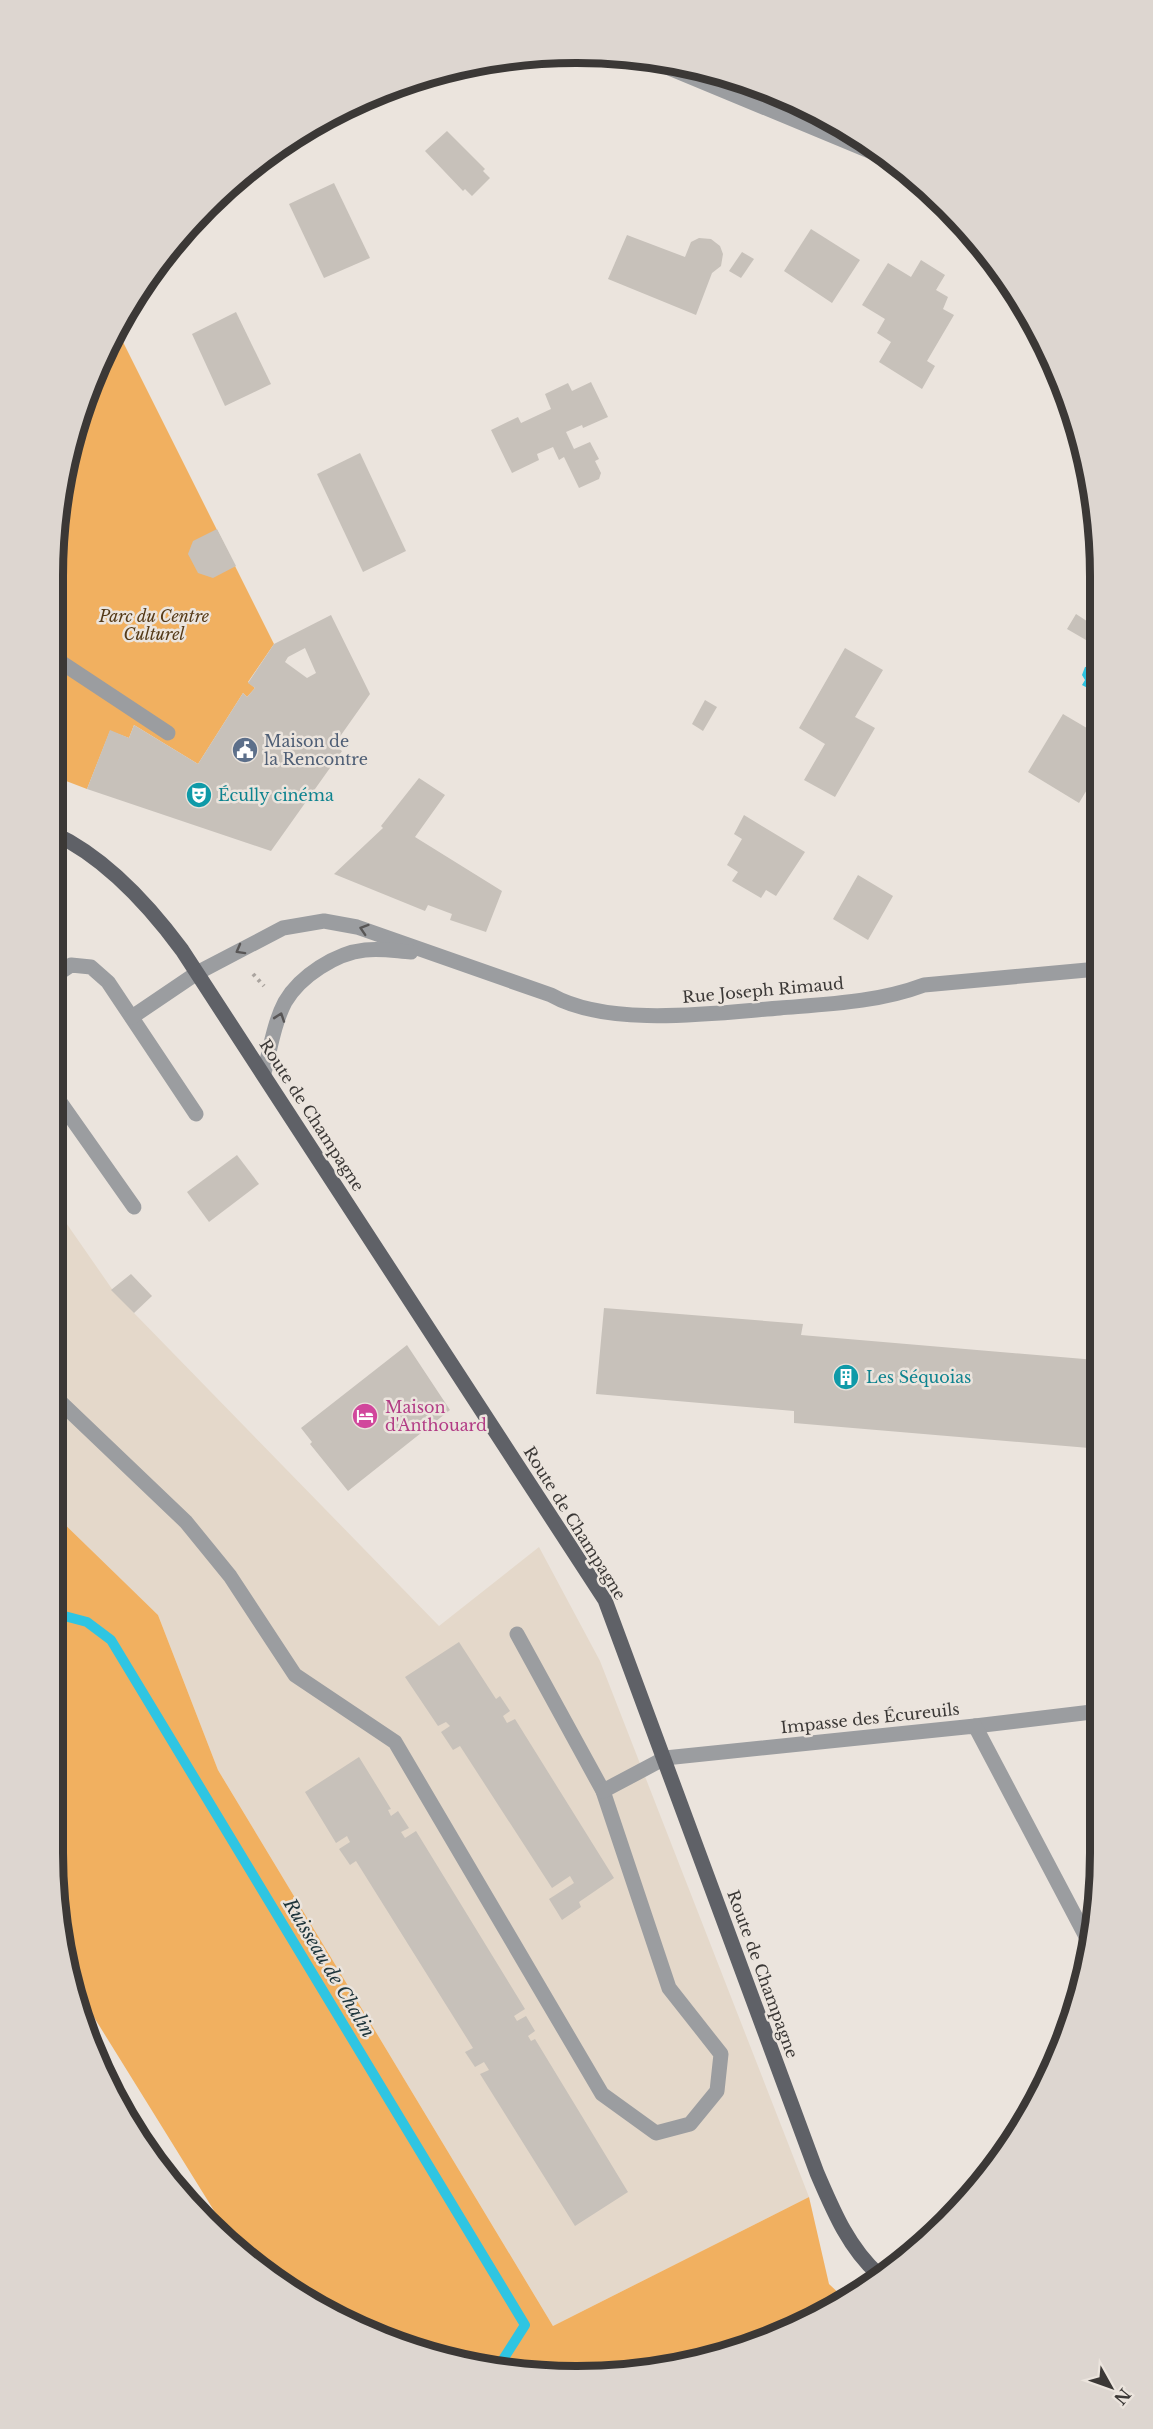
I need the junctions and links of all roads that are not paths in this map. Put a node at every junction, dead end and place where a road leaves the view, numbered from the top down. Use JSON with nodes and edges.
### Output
{"nodes":[{"id":1,"x":686,"y":75,"type":"edge"},
{"id":2,"x":852,"y":144,"type":"edge"},
{"id":3,"x":63,"y":664,"type":"edge"},
{"id":4,"x":168,"y":733,"type":"dead end"},
{"id":5,"x":63,"y":843,"type":"edge"},
{"id":6,"x":439,"y":955,"type":"junction"},
{"id":7,"x":63,"y":969,"type":"edge"},
{"id":8,"x":1090,"y":970,"type":"edge"},
{"id":9,"x":197,"y":974,"type":"junction"},
{"id":10,"x":132,"y":1017,"type":"junction"},
{"id":11,"x":264,"y":1073,"type":"junction"},
{"id":12,"x":63,"y":1107,"type":"edge"},
{"id":13,"x":196,"y":1114,"type":"dead end"},
{"id":14,"x":134,"y":1207,"type":"dead end"},
{"id":15,"x":63,"y":1405,"type":"edge"},
{"id":16,"x":518,"y":1634,"type":"dead end"},
{"id":17,"x":1090,"y":1712,"type":"edge"},
{"id":18,"x":975,"y":1725,"type":"junction"},
{"id":19,"x":665,"y":1758,"type":"junction"},
{"id":20,"x":603,"y":1791,"type":"junction"},
{"id":21,"x":1084,"y":1932,"type":"edge"},
{"id":22,"x":875,"y":2270,"type":"edge"}],
"edges":[{"from":1,"to":2,"type":"street"},
{"from":3,"to":4,"type":"street"},
{"from":5,"to":9,"type":"main road","name":"Route de Champagne"},
{"from":6,"to":8,"type":"street","name":"Rue Joseph Rimaud"},
{"from":6,"to":9,"type":"street","name":"Rue Joseph Rimaud","one_way":true},
{"from":11,"to":6,"type":"street","name":"Rue Joseph Rimaud","one_way":true},
{"from":7,"to":10,"type":"street"},
{"from":9,"to":10,"type":"street","name":"Rue Joseph Rimaud"},
{"from":9,"to":11,"type":"main road","name":"Route de Champagne"},
{"from":10,"to":13,"type":"street"},
{"from":11,"to":19,"type":"main road","name":"Route de Champagne"},
{"from":12,"to":14,"type":"street"},
{"from":15,"to":20,"type":"street"},
{"from":16,"to":20,"type":"street"},
{"from":17,"to":18,"type":"street"},
{"from":18,"to":19,"type":"street","name":"Impasse des Écureuils"},
{"from":18,"to":21,"type":"street","name":"Impasse des Écureuils"},
{"from":19,"to":20,"type":"street"},
{"from":19,"to":22,"type":"main road","name":"Route de Champagne"}]}
